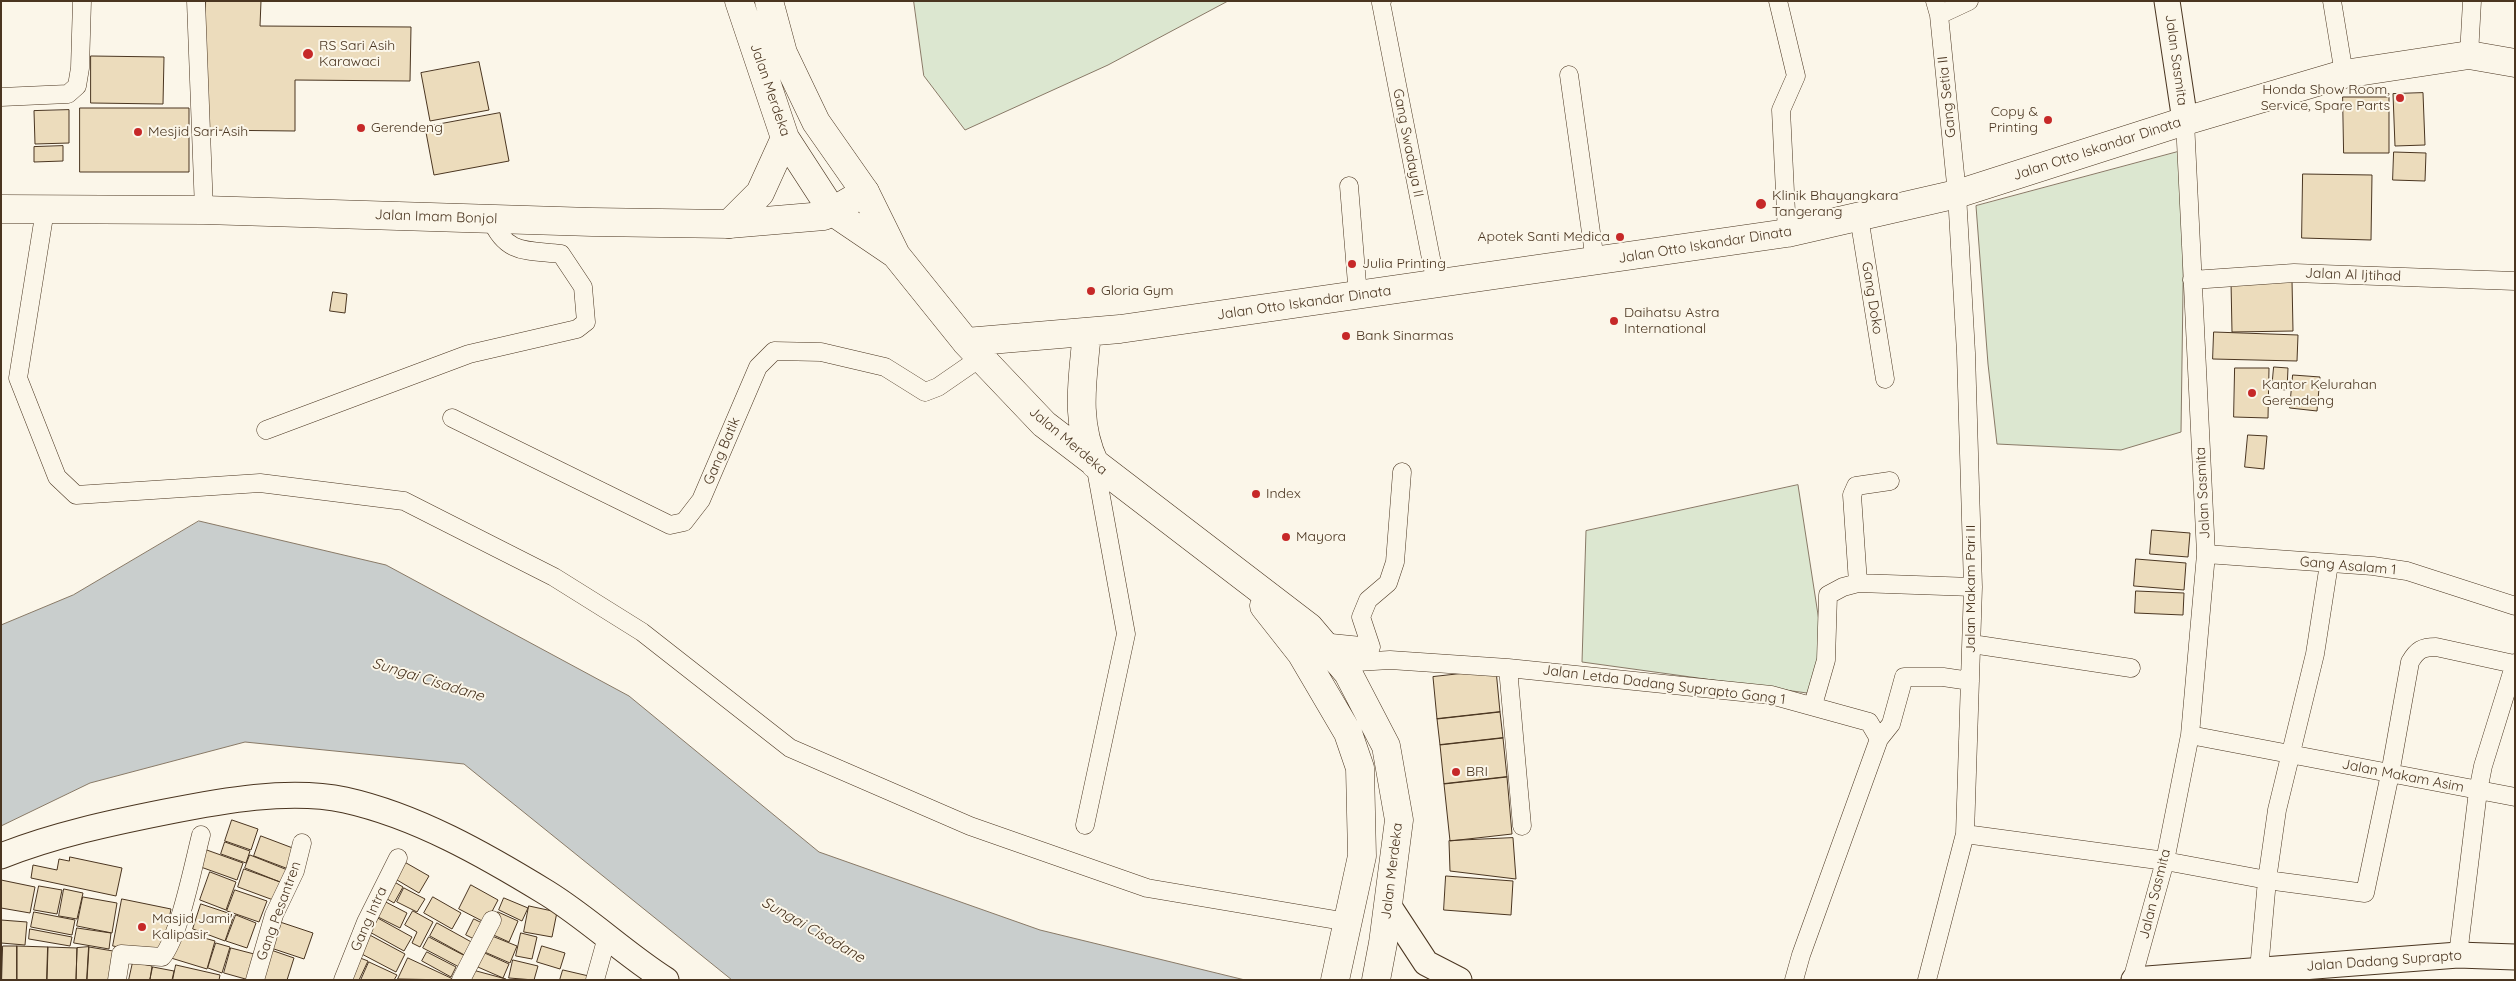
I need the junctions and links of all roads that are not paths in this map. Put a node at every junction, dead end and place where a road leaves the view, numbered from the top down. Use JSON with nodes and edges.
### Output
{"nodes":[{"id":1,"x":82,"y":1,"type":"edge"},
{"id":2,"x":196,"y":1,"type":"edge"},
{"id":3,"x":739,"y":1,"type":"edge"},
{"id":4,"x":769,"y":1,"type":"edge"},
{"id":5,"x":1382,"y":1,"type":"edge"},
{"id":6,"x":1778,"y":1,"type":"edge"},
{"id":7,"x":1969,"y":1,"type":"edge"},
{"id":8,"x":2167,"y":1,"type":"edge"},
{"id":9,"x":2332,"y":1,"type":"edge"},
{"id":10,"x":2472,"y":1,"type":"edge"},
{"id":11,"x":1937,"y":8,"type":"edge"},
{"id":12,"x":2469,"y":55,"type":"junction"},
{"id":13,"x":2515,"y":63,"type":"edge"},
{"id":14,"x":2344,"y":74,"type":"junction"},
{"id":15,"x":1569,"y":75,"type":"dead end"},
{"id":16,"x":1,"y":97,"type":"edge"},
{"id":17,"x":2184,"y":121,"type":"junction"},
{"id":18,"x":785,"y":138,"type":"junction"},
{"id":19,"x":1349,"y":186,"type":"dead end"},
{"id":20,"x":865,"y":192,"type":"junction"},
{"id":21,"x":1957,"y":194,"type":"junction"},
{"id":22,"x":1,"y":209,"type":"edge"},
{"id":23,"x":45,"y":210,"type":"junction"},
{"id":24,"x":204,"y":210,"type":"junction"},
{"id":25,"x":833,"y":212,"type":"junction"},
{"id":26,"x":1859,"y":217,"type":"junction"},
{"id":27,"x":502,"y":219,"type":"junction"},
{"id":28,"x":729,"y":224,"type":"junction"},
{"id":29,"x":1787,"y":233,"type":"junction"},
{"id":30,"x":896,"y":254,"type":"junction"},
{"id":31,"x":1595,"y":261,"type":"junction"},
{"id":32,"x":2192,"y":280,"type":"junction"},
{"id":33,"x":2515,"y":281,"type":"edge"},
{"id":34,"x":1436,"y":284,"type":"junction"},
{"id":35,"x":1358,"y":296,"type":"junction"},
{"id":36,"x":1087,"y":332,"type":"junction"},
{"id":37,"x":973,"y":350,"type":"junction"},
{"id":38,"x":1885,"y":379,"type":"dead end"},
{"id":39,"x":452,"y":418,"type":"dead end"},
{"id":40,"x":266,"y":430,"type":"dead end"},
{"id":41,"x":1095,"y":464,"type":"junction"},
{"id":42,"x":1402,"y":472,"type":"dead end"},
{"id":43,"x":1890,"y":481,"type":"dead end"},
{"id":44,"x":2206,"y":554,"type":"junction"},
{"id":45,"x":2330,"y":564,"type":"junction"},
{"id":46,"x":1243,"y":579,"type":"junction"},
{"id":47,"x":1858,"y":583,"type":"junction"},
{"id":48,"x":1973,"y":587,"type":"junction"},
{"id":49,"x":2515,"y":606,"type":"edge"},
{"id":50,"x":1321,"y":642,"type":"junction"},
{"id":51,"x":1972,"y":644,"type":"junction"},
{"id":52,"x":1340,"y":663,"type":"junction"},
{"id":53,"x":2514,"y":664,"type":"edge"},
{"id":54,"x":1508,"y":668,"type":"junction"},
{"id":55,"x":2130,"y":668,"type":"dead end"},
{"id":56,"x":1970,"y":681,"type":"junction"},
{"id":57,"x":1812,"y":705,"type":"junction"},
{"id":58,"x":2190,"y":735,"type":"junction"},
{"id":59,"x":1879,"y":738,"type":"junction"},
{"id":60,"x":2292,"y":754,"type":"junction"},
{"id":61,"x":2390,"y":774,"type":"junction"},
{"id":62,"x":2478,"y":791,"type":"junction"},
{"id":63,"x":2515,"y":797,"type":"edge"},
{"id":64,"x":1085,"y":825,"type":"dead end"},
{"id":65,"x":1522,"y":826,"type":"dead end"},
{"id":66,"x":1965,"y":834,"type":"junction"},
{"id":67,"x":201,"y":835,"type":"dead end"},
{"id":68,"x":302,"y":843,"type":"dead end"},
{"id":69,"x":1,"y":856,"type":"edge"},
{"id":70,"x":398,"y":858,"type":"dead end"},
{"id":71,"x":2165,"y":861,"type":"junction"},
{"id":72,"x":2267,"y":880,"type":"junction"},
{"id":73,"x":1388,"y":905,"type":"junction"},
{"id":74,"x":492,"y":920,"type":"dead end"},
{"id":75,"x":1346,"y":929,"type":"junction"},
{"id":76,"x":607,"y":937,"type":"junction"},
{"id":77,"x":2458,"y":955,"type":"junction"},
{"id":78,"x":2515,"y":957,"type":"edge"},
{"id":79,"x":2259,"y":970,"type":"junction"},
{"id":80,"x":117,"y":980,"type":"edge"},
{"id":81,"x":255,"y":980,"type":"edge"},
{"id":82,"x":343,"y":980,"type":"edge"},
{"id":83,"x":461,"y":980,"type":"edge"},
{"id":84,"x":595,"y":980,"type":"edge"},
{"id":85,"x":666,"y":980,"type":"edge"},
{"id":86,"x":1335,"y":980,"type":"edge"},
{"id":87,"x":1376,"y":980,"type":"edge"},
{"id":88,"x":1459,"y":980,"type":"edge"},
{"id":89,"x":1794,"y":980,"type":"edge"},
{"id":90,"x":1927,"y":980,"type":"edge"},
{"id":91,"x":2133,"y":980,"type":"edge"}],
"edges":[{"from":1,"to":16,"type":"street"},
{"from":2,"to":24,"type":"street"},
{"from":3,"to":18,"type":"main road","name":"Jalan Merdeka"},
{"from":4,"to":20,"type":"main road","name":"Jalan Merdeka"},
{"from":5,"to":34,"type":"street","name":"Gang Swadaya II"},
{"from":6,"to":29,"type":"street"},
{"from":7,"to":11,"type":"street"},
{"from":8,"to":17,"type":"street","name":"Jalan Sasmita"},
{"from":9,"to":14,"type":"street"},
{"from":10,"to":12,"type":"street"},
{"from":11,"to":21,"type":"street","name":"Gang Setia II"},
{"from":12,"to":13,"type":"main road","name":"Jalan Otto Iskandar Dinata"},
{"from":12,"to":14,"type":"main road","name":"Jalan Otto Iskandar Dinata"},
{"from":14,"to":17,"type":"main road","name":"Jalan Otto Iskandar Dinata"},
{"from":15,"to":31,"type":"street"},
{"from":17,"to":21,"type":"main road","name":"Jalan Otto Iskandar Dinata"},
{"from":17,"to":32,"type":"street","name":"Jalan Sasmita"},
{"from":18,"to":25,"type":"main road","name":"Jalan Merdeka"},
{"from":18,"to":28,"type":"main road"},
{"from":19,"to":35,"type":"street"},
{"from":20,"to":25,"type":"main road","name":"Jalan Imam Bonjol"},
{"from":20,"to":30,"type":"main road","name":"Jalan Merdeka"},
{"from":21,"to":26,"type":"main road","name":"Jalan Otto Iskandar Dinata"},
{"from":21,"to":48,"type":"street","name":"Jalan Makam Pari II"},
{"from":22,"to":23,"type":"main road","name":"Jalan Imam Bonjol"},
{"from":23,"to":24,"type":"main road","name":"Jalan Imam Bonjol"},
{"from":23,"to":75,"type":"street"},
{"from":24,"to":27,"type":"main road","name":"Jalan Imam Bonjol"},
{"from":25,"to":28,"type":"main road","name":"Jalan Imam Bonjol"},
{"from":25,"to":30,"type":"main road","name":"Jalan Merdeka"},
{"from":26,"to":29,"type":"main road","name":"Jalan Otto Iskandar Dinata"},
{"from":26,"to":38,"type":"street","name":"Gang Doko"},
{"from":27,"to":28,"type":"main road","name":"Jalan Imam Bonjol"},
{"from":27,"to":40,"type":"street"},
{"from":29,"to":31,"type":"main road","name":"Jalan Otto Iskandar Dinata"},
{"from":30,"to":37,"type":"main road","name":"Jalan Merdeka"},
{"from":31,"to":34,"type":"main road","name":"Jalan Otto Iskandar Dinata"},
{"from":32,"to":33,"type":"street","name":"Jalan Al Ijtihad"},
{"from":32,"to":44,"type":"street","name":"Jalan Sasmita"},
{"from":34,"to":35,"type":"main road","name":"Jalan Otto Iskandar Dinata"},
{"from":35,"to":36,"type":"main road","name":"Jalan Otto Iskandar Dinata"},
{"from":36,"to":37,"type":"main road","name":"Jalan Otto Iskandar Dinata"},
{"from":36,"to":41,"type":"main road"},
{"from":37,"to":39,"type":"street","name":"Gang Batik"},
{"from":37,"to":41,"type":"main road","name":"Jalan Merdeka"},
{"from":41,"to":46,"type":"main road","name":"Jalan Merdeka"},
{"from":41,"to":64,"type":"street"},
{"from":42,"to":50,"type":"street"},
{"from":43,"to":47,"type":"street"},
{"from":44,"to":45,"type":"street","name":"Gang Asalam 1"},
{"from":44,"to":58,"type":"street","name":"Jalan Sasmita"},
{"from":45,"to":49,"type":"street","name":"Gang Asalam 1"},
{"from":45,"to":60,"type":"street"},
{"from":46,"to":50,"type":"main road","name":"Jalan Merdeka"},
{"from":46,"to":75,"type":"main road","name":"Jalan Merdeka"},
{"from":47,"to":48,"type":"street"},
{"from":47,"to":57,"type":"street"},
{"from":48,"to":51,"type":"street","name":"Jalan Makam Pari II"},
{"from":50,"to":52,"type":"main road","name":"Jalan Merdeka"},
{"from":51,"to":55,"type":"street"},
{"from":51,"to":56,"type":"street","name":"Jalan Makam Pari II"},
{"from":52,"to":54,"type":"street","name":"Jalan Letda Dadang Suprapto Gang 1"},
{"from":52,"to":73,"type":"main road","name":"Jalan Merdeka"},
{"from":53,"to":61,"type":"street"},
{"from":53,"to":62,"type":"street"},
{"from":54,"to":57,"type":"street","name":"Jalan Letda Dadang Suprapto Gang 1"},
{"from":54,"to":65,"type":"street"},
{"from":56,"to":59,"type":"street"},
{"from":56,"to":66,"type":"street","name":"Jalan Makam Pari II"},
{"from":57,"to":59,"type":"street","name":"Jalan Letda Dadang Suprapto Gang 1"},
{"from":58,"to":60,"type":"street","name":"Jalan Makam Asim"},
{"from":58,"to":71,"type":"street","name":"Jalan Sasmita"},
{"from":59,"to":89,"type":"street"},
{"from":60,"to":61,"type":"street","name":"Jalan Makam Asim"},
{"from":60,"to":72,"type":"street"},
{"from":61,"to":62,"type":"street","name":"Jalan Makam Asim"},
{"from":61,"to":72,"type":"street"},
{"from":62,"to":63,"type":"street","name":"Jalan Makam Asim"},
{"from":62,"to":77,"type":"street"},
{"from":66,"to":71,"type":"street"},
{"from":66,"to":90,"type":"street","name":"Jalan Makam Pari II"},
{"from":67,"to":80,"type":"street"},
{"from":68,"to":81,"type":"street","name":"Gang Pesantren"},
{"from":69,"to":76,"type":"street"},
{"from":70,"to":82,"type":"street","name":"Gang Intra"},
{"from":71,"to":72,"type":"street"},
{"from":71,"to":91,"type":"street","name":"Jalan Sasmita"},
{"from":72,"to":79,"type":"street"},
{"from":73,"to":87,"type":"main road","name":"Jalan Merdeka"},
{"from":73,"to":88,"type":"street"},
{"from":74,"to":83,"type":"street"},
{"from":75,"to":86,"type":"main road","name":"Jalan Merdeka"},
{"from":76,"to":84,"type":"street"},
{"from":76,"to":85,"type":"street"},
{"from":77,"to":78,"type":"street","name":"Jalan Dadang Suprapto"},
{"from":77,"to":79,"type":"street","name":"Jalan Dadang Suprapto"},
{"from":79,"to":91,"type":"street","name":"Jalan Dadang Suprapto"}]}
